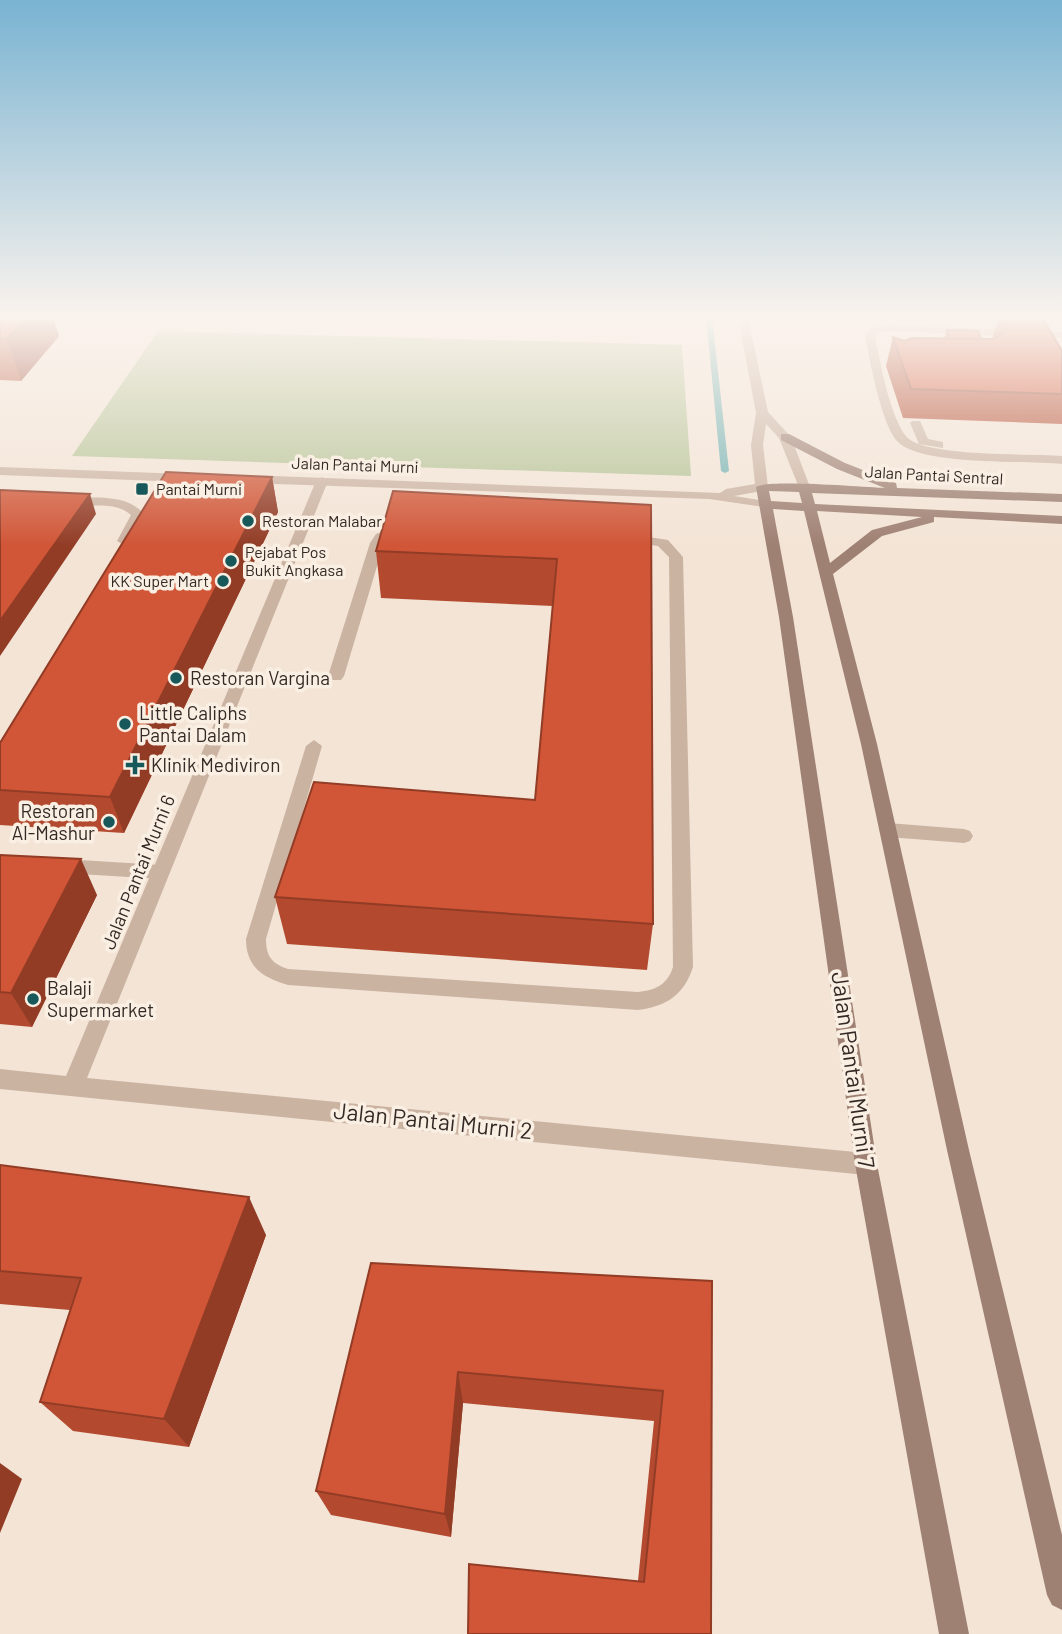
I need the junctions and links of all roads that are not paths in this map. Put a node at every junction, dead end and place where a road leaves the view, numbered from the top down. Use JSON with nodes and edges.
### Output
{"nodes":[{"id":1,"x":758,"y":393,"type":"edge"},
{"id":2,"x":887,"y":393,"type":"edge"},
{"id":3,"x":762,"y":413,"type":"junction"},
{"id":4,"x":916,"y":423,"type":"dead end"},
{"id":5,"x":785,"y":437,"type":"junction"},
{"id":6,"x":1014,"y":456,"type":"junction"},
{"id":7,"x":1062,"y":460,"type":"edge"},
{"id":8,"x":0,"y":471,"type":"edge"},
{"id":9,"x":196,"y":478,"type":"edge"},
{"id":10,"x":238,"y":479,"type":"edge"},
{"id":11,"x":322,"y":481,"type":"junction"},
{"id":12,"x":762,"y":487,"type":"junction"},
{"id":13,"x":804,"y":487,"type":"junction"},
{"id":14,"x":905,"y":491,"type":"junction"},
{"id":15,"x":709,"y":495,"type":"junction"},
{"id":16,"x":1062,"y":498,"type":"edge"},
{"id":17,"x":50,"y":502,"type":"edge"},
{"id":18,"x":766,"y":505,"type":"junction"},
{"id":19,"x":809,"y":506,"type":"junction"},
{"id":20,"x":957,"y":514,"type":"junction"},
{"id":21,"x":1062,"y":520,"type":"edge"},
{"id":22,"x":411,"y":528,"type":"edge"},
{"id":23,"x":619,"y":537,"type":"edge"},
{"id":24,"x":114,"y":557,"type":"edge"},
{"id":25,"x":825,"y":574,"type":"junction"},
{"id":26,"x":336,"y":676,"type":"dead end"},
{"id":27,"x":314,"y":746,"type":"dead end"},
{"id":28,"x":888,"y":830,"type":"junction"},
{"id":29,"x":964,"y":836,"type":"dead end"},
{"id":30,"x":40,"y":864,"type":"edge"},
{"id":31,"x":161,"y":872,"type":"junction"},
{"id":32,"x":0,"y":1079,"type":"edge"},
{"id":33,"x":73,"y":1085,"type":"junction"},
{"id":34,"x":866,"y":1164,"type":"junction"},
{"id":35,"x":1062,"y":1595,"type":"edge"},
{"id":36,"x":954,"y":1634,"type":"edge"}],
"edges":[{"from":1,"to":3,"type":"street"},
{"from":2,"to":6,"type":"street"},
{"from":3,"to":5,"type":"street"},
{"from":3,"to":12,"type":"street"},
{"from":4,"to":6,"type":"street"},
{"from":5,"to":13,"type":"street"},
{"from":5,"to":14,"type":"main road"},
{"from":6,"to":7,"type":"street"},
{"from":8,"to":9,"type":"street"},
{"from":10,"to":11,"type":"street","name":"Jalan Pantai Murni"},
{"from":11,"to":15,"type":"street","name":"Jalan Pantai Murni"},
{"from":11,"to":31,"type":"street","name":"Jalan Pantai Murni 6"},
{"from":12,"to":13,"type":"main road","name":"Jalan Pantai Sentral"},
{"from":12,"to":15,"type":"street","name":"Jalan Pantai Murni"},
{"from":12,"to":18,"type":"main road","name":"Jalan Pantai Murni 7"},
{"from":13,"to":14,"type":"main road","name":"Jalan Pantai Sentral"},
{"from":13,"to":19,"type":"main road"},
{"from":14,"to":16,"type":"main road","name":"Jalan Pantai Sentral"},
{"from":15,"to":18,"type":"street","name":"Jalan Pantai Murni"},
{"from":17,"to":24,"type":"street"},
{"from":18,"to":19,"type":"main road","name":"Jalan Pantai Sentral"},
{"from":18,"to":34,"type":"main road","name":"Jalan Pantai Murni 7"},
{"from":19,"to":20,"type":"main road","name":"Jalan Pantai Sentral"},
{"from":19,"to":25,"type":"main road"},
{"from":20,"to":21,"type":"main road","name":"Jalan Pantai Sentral"},
{"from":20,"to":25,"type":"main road"},
{"from":22,"to":26,"type":"street"},
{"from":23,"to":27,"type":"street"},
{"from":25,"to":28,"type":"main road"},
{"from":28,"to":29,"type":"street"},
{"from":28,"to":35,"type":"main road"},
{"from":30,"to":31,"type":"street"},
{"from":31,"to":33,"type":"street","name":"Jalan Pantai Murni 6"},
{"from":32,"to":33,"type":"street","name":"Jalan Pantai Murni 2"},
{"from":33,"to":34,"type":"street","name":"Jalan Pantai Murni 2"},
{"from":34,"to":36,"type":"main road","name":"Jalan Pantai Murni 7"}]}
